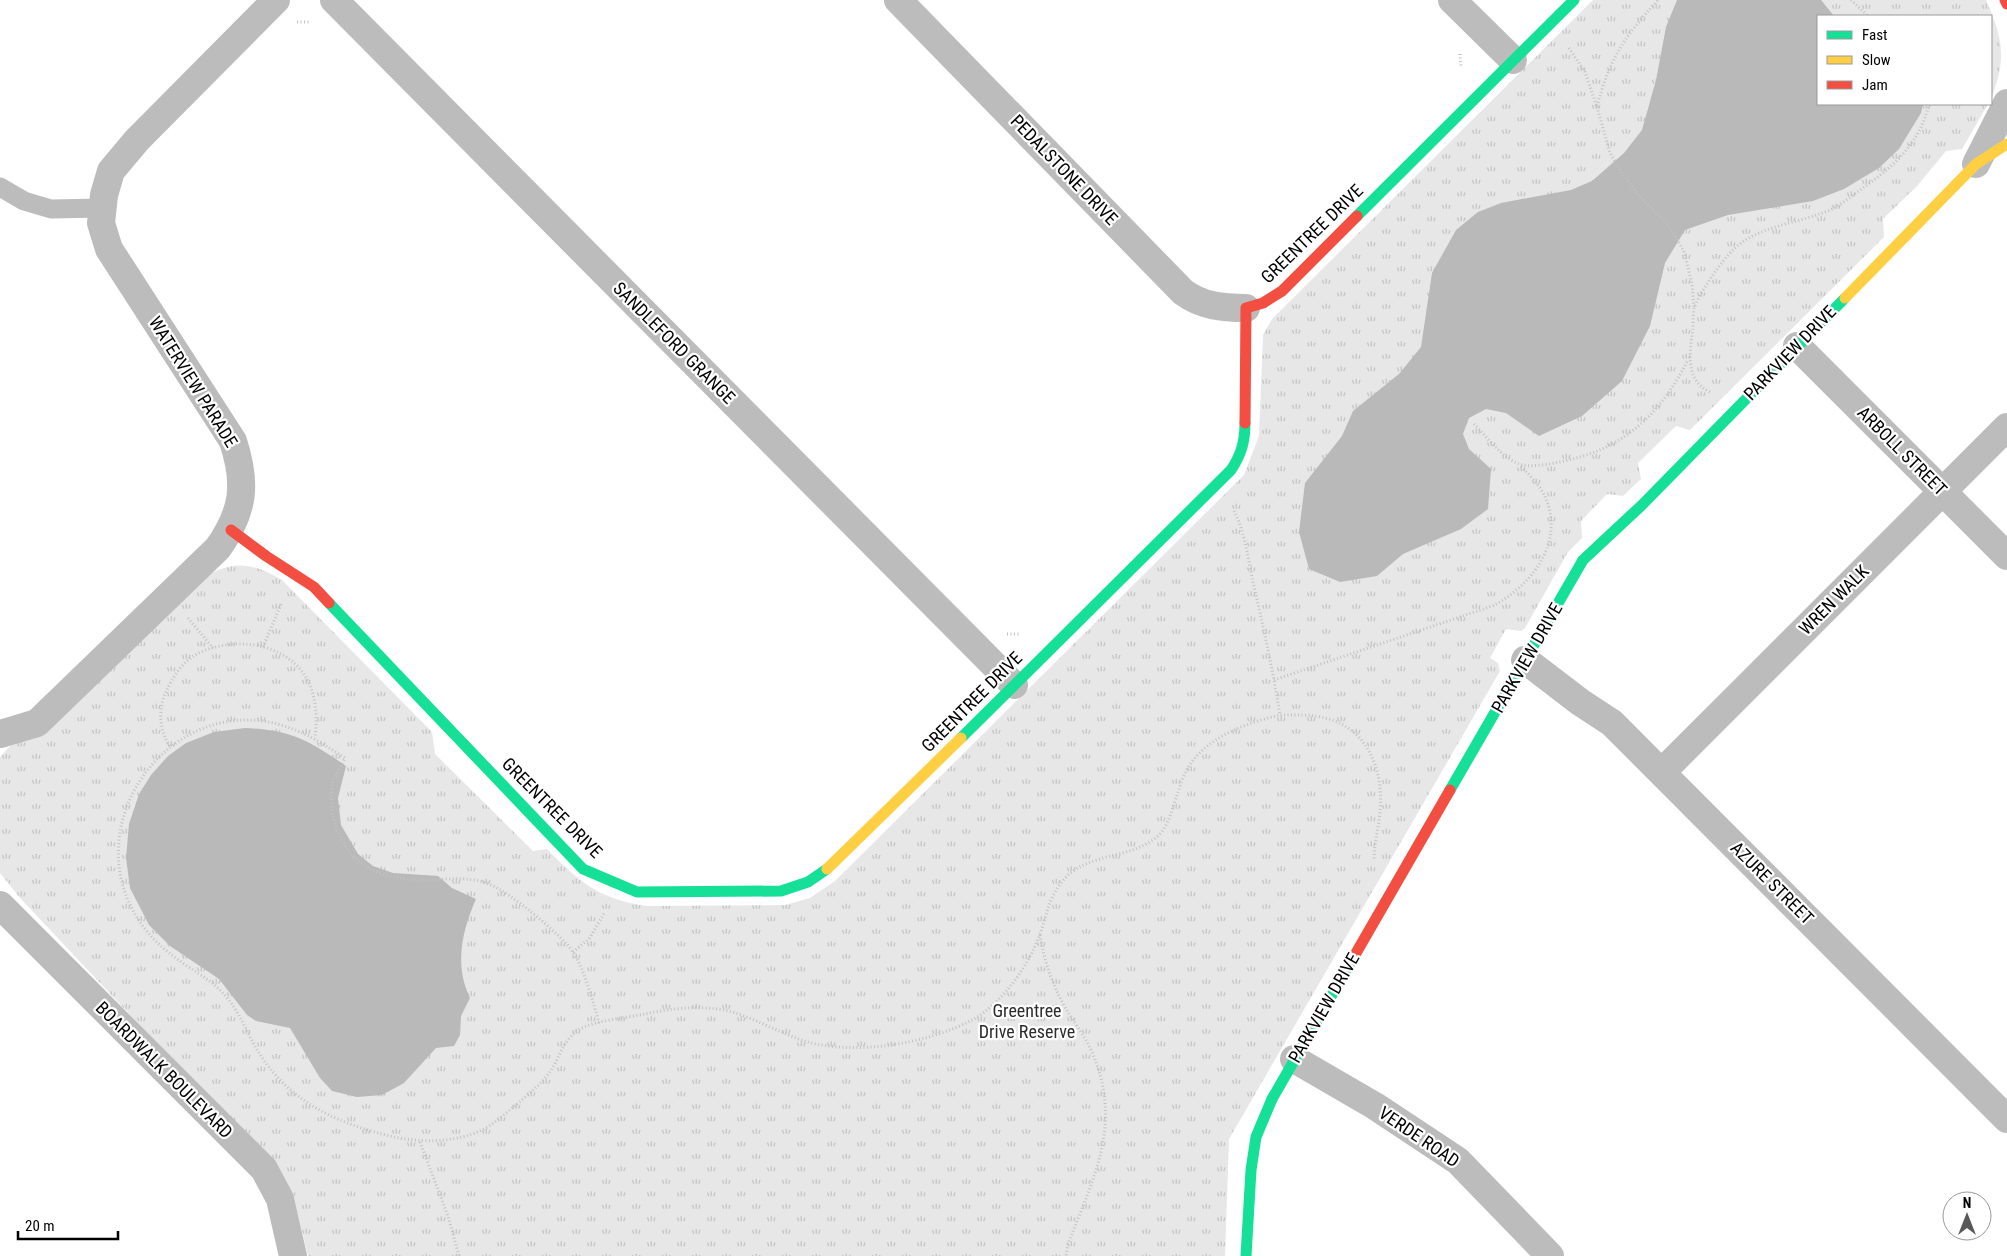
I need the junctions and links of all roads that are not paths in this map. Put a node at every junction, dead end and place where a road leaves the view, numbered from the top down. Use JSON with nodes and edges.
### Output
{"nodes":[{"id":1,"x":276,"y":0,"type":"edge"},
{"id":2,"x":334,"y":0,"type":"edge"},
{"id":3,"x":898,"y":0,"type":"edge"},
{"id":4,"x":1452,"y":0,"type":"edge"},
{"id":5,"x":1574,"y":0,"type":"edge"},
{"id":6,"x":2004,"y":0,"type":"edge"},
{"id":7,"x":2007,"y":4,"type":"edge"},
{"id":8,"x":1513,"y":60,"type":"junction"},
{"id":9,"x":2007,"y":103,"type":"edge"},
{"id":10,"x":2007,"y":144,"type":"edge"},
{"id":11,"x":1976,"y":164,"type":"junction"},
{"id":12,"x":0,"y":187,"type":"edge"},
{"id":13,"x":103,"y":208,"type":"junction"},
{"id":14,"x":1246,"y":308,"type":"junction"},
{"id":15,"x":1797,"y":346,"type":"junction"},
{"id":16,"x":2007,"y":427,"type":"edge"},
{"id":17,"x":1943,"y":491,"type":"junction"},
{"id":18,"x":231,"y":530,"type":"junction"},
{"id":19,"x":2007,"y":556,"type":"edge"},
{"id":20,"x":1525,"y":660,"type":"junction"},
{"id":21,"x":1014,"y":685,"type":"junction"},
{"id":22,"x":0,"y":734,"type":"edge"},
{"id":23,"x":1662,"y":772,"type":"junction"},
{"id":24,"x":0,"y":905,"type":"edge"},
{"id":25,"x":1294,"y":1059,"type":"junction"},
{"id":26,"x":2007,"y":1119,"type":"edge"},
{"id":27,"x":293,"y":1256,"type":"edge"},
{"id":28,"x":1246,"y":1256,"type":"edge"},
{"id":29,"x":1550,"y":1256,"type":"edge"}],
"edges":[{"from":1,"to":13,"type":"street","name":"WATERVIEW PARADE"},
{"from":2,"to":21,"type":"street","name":"SANDLEFORD GRANGE"},
{"from":3,"to":14,"type":"street","name":"PEDALSTONE DRIVE"},
{"from":4,"to":8,"type":"street"},
{"from":5,"to":8,"type":"street","name":"GREENTREE DRIVE"},
{"from":6,"to":7,"type":"street"},
{"from":8,"to":14,"type":"street","name":"GREENTREE DRIVE"},
{"from":9,"to":11,"type":"street","name":"PARKVIEW DRIVE"},
{"from":10,"to":11,"type":"street","name":"PARKVIEW DRIVE"},
{"from":11,"to":15,"type":"street","name":"PARKVIEW DRIVE"},
{"from":12,"to":13,"type":"lane"},
{"from":13,"to":18,"type":"street","name":"WATERVIEW PARADE"},
{"from":14,"to":21,"type":"street","name":"GREENTREE DRIVE"},
{"from":15,"to":17,"type":"street","name":"ARBOLL STREET"},
{"from":15,"to":20,"type":"street","name":"PARKVIEW DRIVE"},
{"from":16,"to":17,"type":"street","name":"WREN WALK"},
{"from":17,"to":19,"type":"street","name":"ARBOLL STREET"},
{"from":17,"to":23,"type":"street","name":"WREN WALK"},
{"from":18,"to":21,"type":"street","name":"GREENTREE DRIVE"},
{"from":18,"to":22,"type":"street","name":"WATERVIEW PARADE"},
{"from":20,"to":23,"type":"street","name":"AZURE STREET"},
{"from":20,"to":25,"type":"street","name":"PARKVIEW DRIVE"},
{"from":23,"to":26,"type":"street","name":"AZURE STREET"},
{"from":24,"to":27,"type":"street","name":"BOARDWALK BOULEVARD"},
{"from":25,"to":28,"type":"street","name":"PARKVIEW DRIVE"},
{"from":25,"to":29,"type":"street","name":"VERDE ROAD"}]}
